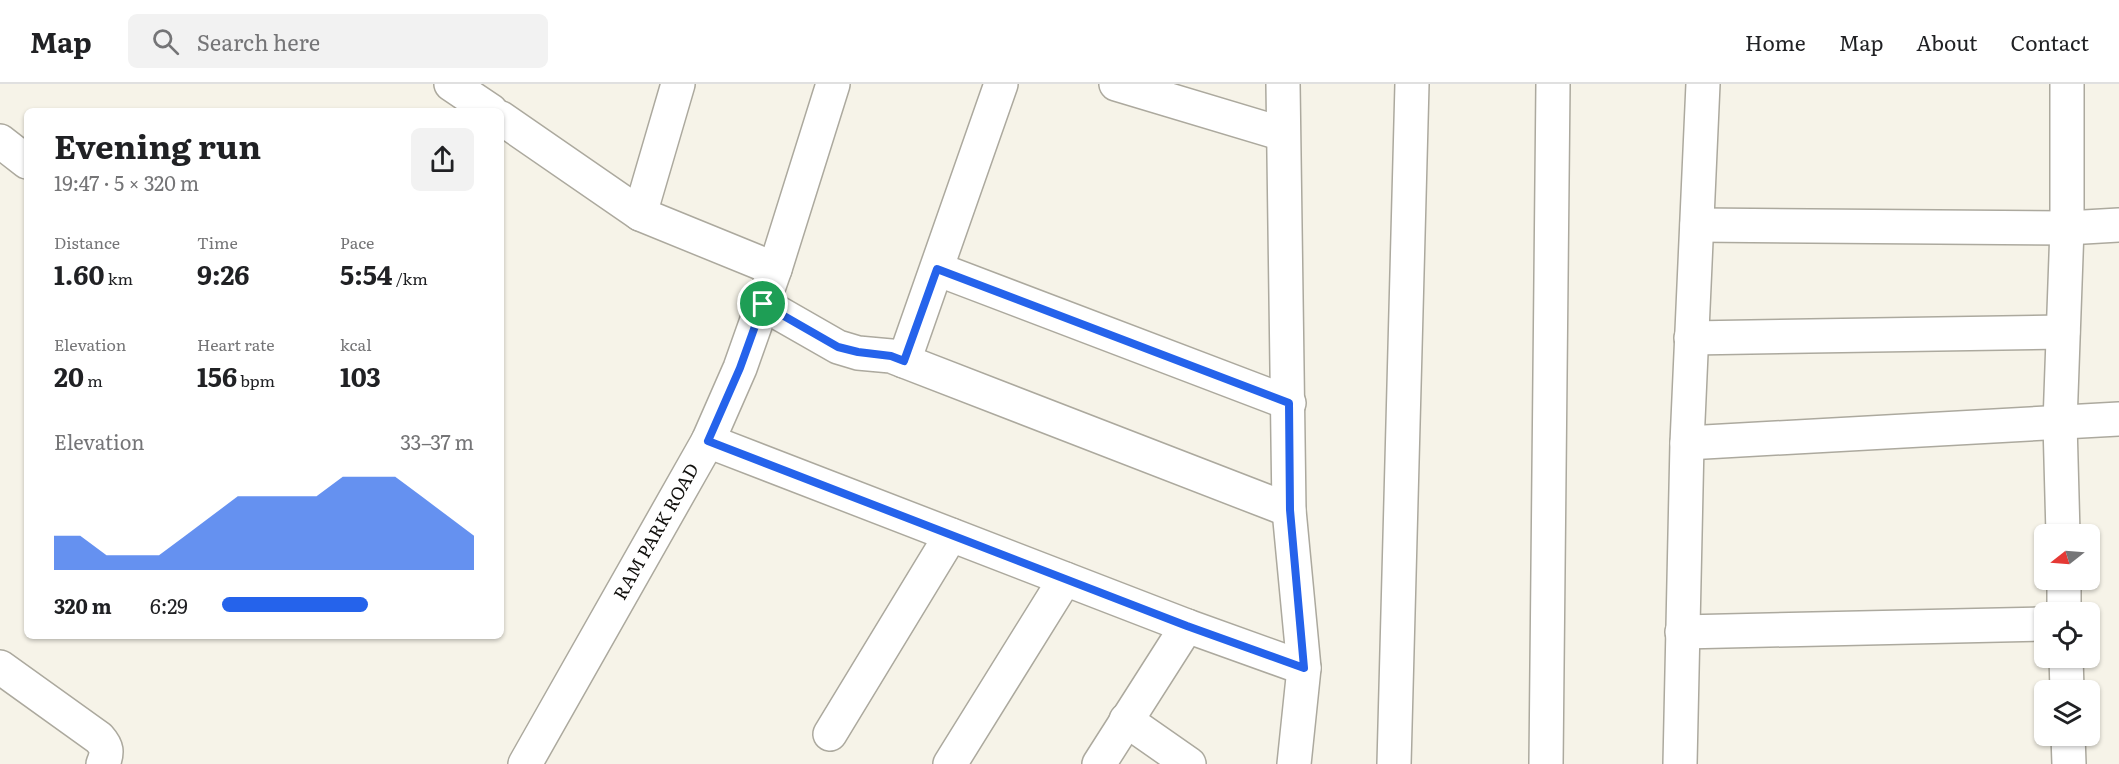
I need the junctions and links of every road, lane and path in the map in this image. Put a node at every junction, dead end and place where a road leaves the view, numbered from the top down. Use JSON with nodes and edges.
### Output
{"nodes":[{"id":1,"x":451,"y":84,"type":"edge"},
{"id":2,"x":678,"y":84,"type":"edge"},
{"id":3,"x":833,"y":84,"type":"edge"},
{"id":4,"x":1001,"y":84,"type":"edge"},
{"id":5,"x":1116,"y":84,"type":"edge"},
{"id":6,"x":1283,"y":84,"type":"edge"},
{"id":7,"x":1412,"y":84,"type":"edge"},
{"id":8,"x":1553,"y":84,"type":"edge"},
{"id":9,"x":1702,"y":84,"type":"edge"},
{"id":10,"x":2067,"y":84,"type":"edge"},
{"id":11,"x":486,"y":108,"type":"edge"},
{"id":12,"x":504,"y":120,"type":"edge"},
{"id":13,"x":1283,"y":134,"type":"junction"},
{"id":14,"x":0,"y":141,"type":"edge"},
{"id":15,"x":24,"y":160,"type":"edge"},
{"id":16,"x":639,"y":214,"type":"junction"},
{"id":17,"x":1697,"y":225,"type":"junction"},
{"id":18,"x":2119,"y":225,"type":"edge"},
{"id":19,"x":2067,"y":228,"type":"junction"},
{"id":20,"x":775,"y":268,"type":"junction"},
{"id":21,"x":937,"y":269,"type":"junction"},
{"id":22,"x":763,"y":304,"type":"junction"},
{"id":23,"x":2063,"y":332,"type":"junction"},
{"id":24,"x":1691,"y":338,"type":"junction"},
{"id":25,"x":904,"y":361,"type":"junction"},
{"id":26,"x":1289,"y":403,"type":"junction"},
{"id":27,"x":2119,"y":419,"type":"edge"},
{"id":28,"x":2060,"y":423,"type":"junction"},
{"id":29,"x":708,"y":441,"type":"junction"},
{"id":30,"x":1687,"y":442,"type":"junction"},
{"id":31,"x":1290,"y":510,"type":"junction"},
{"id":32,"x":2062,"y":524,"type":"edge"},
{"id":33,"x":951,"y":535,"type":"junction"},
{"id":34,"x":1065,"y":579,"type":"junction"},
{"id":35,"x":2034,"y":624,"type":"edge"},
{"id":36,"x":1187,"y":626,"type":"junction"},
{"id":37,"x":1682,"y":632,"type":"junction"},
{"id":38,"x":0,"y":667,"type":"edge"},
{"id":39,"x":1304,"y":668,"type":"junction"},
{"id":40,"x":1126,"y":720,"type":"junction"},
{"id":41,"x":830,"y":734,"type":"dead end"},
{"id":42,"x":2068,"y":746,"type":"edge"},
{"id":43,"x":103,"y":764,"type":"edge"},
{"id":44,"x":525,"y":764,"type":"edge"},
{"id":45,"x":950,"y":764,"type":"edge"},
{"id":46,"x":1099,"y":764,"type":"edge"},
{"id":47,"x":1189,"y":764,"type":"edge"},
{"id":48,"x":1294,"y":764,"type":"edge"},
{"id":49,"x":1394,"y":764,"type":"edge"},
{"id":50,"x":1546,"y":764,"type":"edge"},
{"id":51,"x":1680,"y":764,"type":"edge"},
{"id":52,"x":2069,"y":764,"type":"edge"}],
"edges":[{"from":1,"to":11,"type":"street"},
{"from":2,"to":16,"type":"street"},
{"from":3,"to":20,"type":"street","name":"RAM PARK ROAD"},
{"from":4,"to":21,"type":"street"},
{"from":5,"to":13,"type":"street"},
{"from":6,"to":13,"type":"street"},
{"from":7,"to":49,"type":"street"},
{"from":8,"to":50,"type":"street"},
{"from":9,"to":17,"type":"street"},
{"from":10,"to":19,"type":"street"},
{"from":12,"to":16,"type":"street"},
{"from":13,"to":26,"type":"street"},
{"from":14,"to":15,"type":"street"},
{"from":16,"to":20,"type":"street"},
{"from":17,"to":19,"type":"street"},
{"from":17,"to":24,"type":"street"},
{"from":18,"to":19,"type":"street"},
{"from":19,"to":23,"type":"street"},
{"from":20,"to":22,"type":"street","name":"RAM PARK ROAD"},
{"from":21,"to":25,"type":"street"},
{"from":21,"to":26,"type":"street"},
{"from":22,"to":25,"type":"street"},
{"from":22,"to":29,"type":"street","name":"RAM PARK ROAD"},
{"from":23,"to":24,"type":"street"},
{"from":23,"to":28,"type":"street"},
{"from":24,"to":30,"type":"street"},
{"from":25,"to":31,"type":"street"},
{"from":26,"to":31,"type":"street"},
{"from":27,"to":28,"type":"street"},
{"from":28,"to":30,"type":"street"},
{"from":28,"to":32,"type":"street"},
{"from":29,"to":33,"type":"street"},
{"from":29,"to":44,"type":"street","name":"RAM PARK ROAD"},
{"from":30,"to":37,"type":"street"},
{"from":31,"to":39,"type":"street"},
{"from":33,"to":34,"type":"street"},
{"from":33,"to":41,"type":"street"},
{"from":34,"to":36,"type":"street"},
{"from":34,"to":45,"type":"street"},
{"from":35,"to":37,"type":"street"},
{"from":36,"to":39,"type":"street"},
{"from":36,"to":40,"type":"street"},
{"from":37,"to":51,"type":"street"},
{"from":38,"to":43,"type":"street"},
{"from":39,"to":48,"type":"street"},
{"from":40,"to":46,"type":"street"},
{"from":40,"to":47,"type":"street"},
{"from":42,"to":52,"type":"street"}]}
